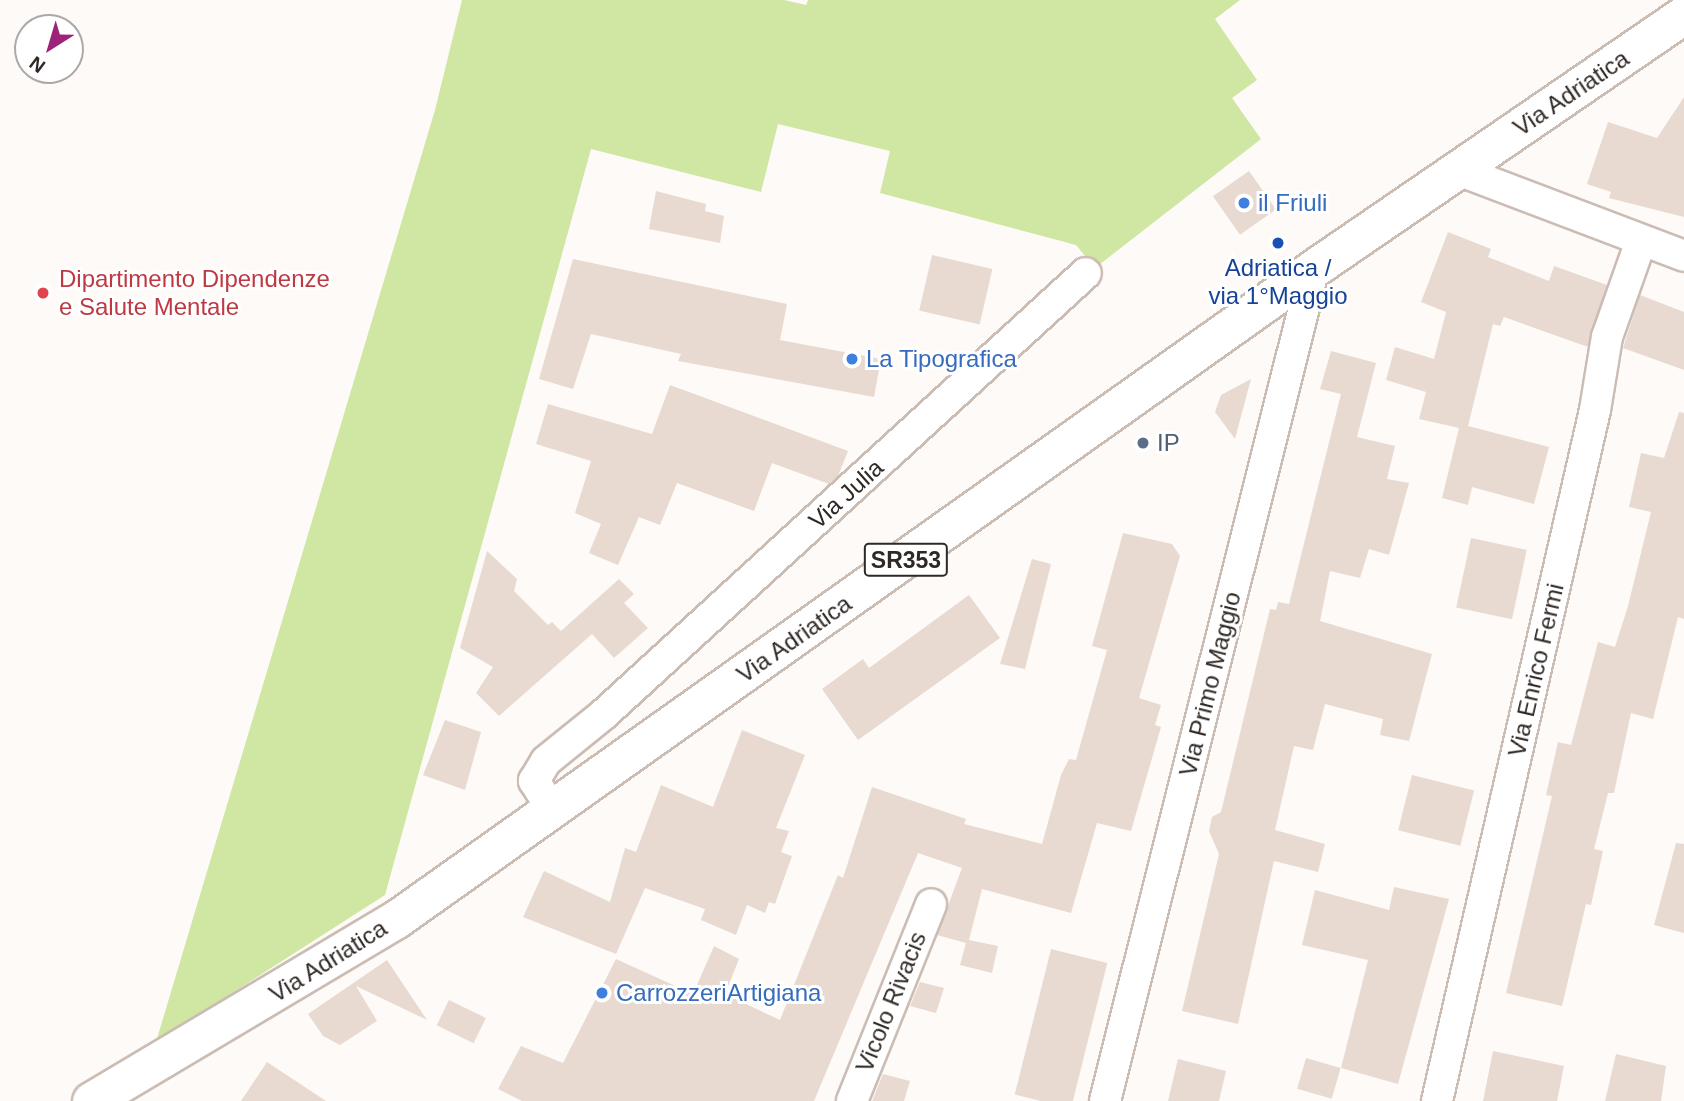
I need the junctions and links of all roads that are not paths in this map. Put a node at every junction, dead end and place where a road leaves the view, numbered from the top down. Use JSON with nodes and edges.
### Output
{"nodes":[{"id":1,"x":1684,"y":15,"type":"edge"},
{"id":2,"x":1458,"y":170,"type":"junction"},
{"id":3,"x":1641,"y":242,"type":"junction"},
{"id":4,"x":1684,"y":256,"type":"edge"},
{"id":5,"x":1314,"y":268,"type":"junction"},
{"id":6,"x":1086,"y":273,"type":"dead end"},
{"id":7,"x":604,"y":714,"type":"junction"},
{"id":8,"x":634,"y":753,"type":"junction"},
{"id":9,"x":553,"y":811,"type":"junction"},
{"id":10,"x":931,"y":904,"type":"dead end"},
{"id":11,"x":104,"y":1094,"type":"edge"},
{"id":12,"x":852,"y":1101,"type":"edge"},
{"id":13,"x":1105,"y":1101,"type":"edge"},
{"id":14,"x":1437,"y":1101,"type":"edge"}],
"edges":[{"from":1,"to":2,"type":"main road","name":"Via Adriatica","number":"SR353"},
{"from":2,"to":3,"type":"street"},
{"from":2,"to":5,"type":"main road","name":"Via Adriatica","number":"SR353"},
{"from":3,"to":4,"type":"street"},
{"from":3,"to":14,"type":"street","name":"Via Enrico Fermi"},
{"from":5,"to":8,"type":"main road","name":"Via Adriatica","number":"SR353"},
{"from":5,"to":13,"type":"street","name":"Via Primo Maggio"},
{"from":6,"to":7,"type":"street","name":"Via Julia"},
{"from":7,"to":8,"type":"street"},
{"from":7,"to":9,"type":"street","name":"Via Julia"},
{"from":8,"to":9,"type":"main road","name":"Via Adriatica","number":"SR353"},
{"from":9,"to":11,"type":"main road","name":"Via Adriatica","number":"SR353"},
{"from":10,"to":12,"type":"street","name":"Vicolo Rivacis"}]}
